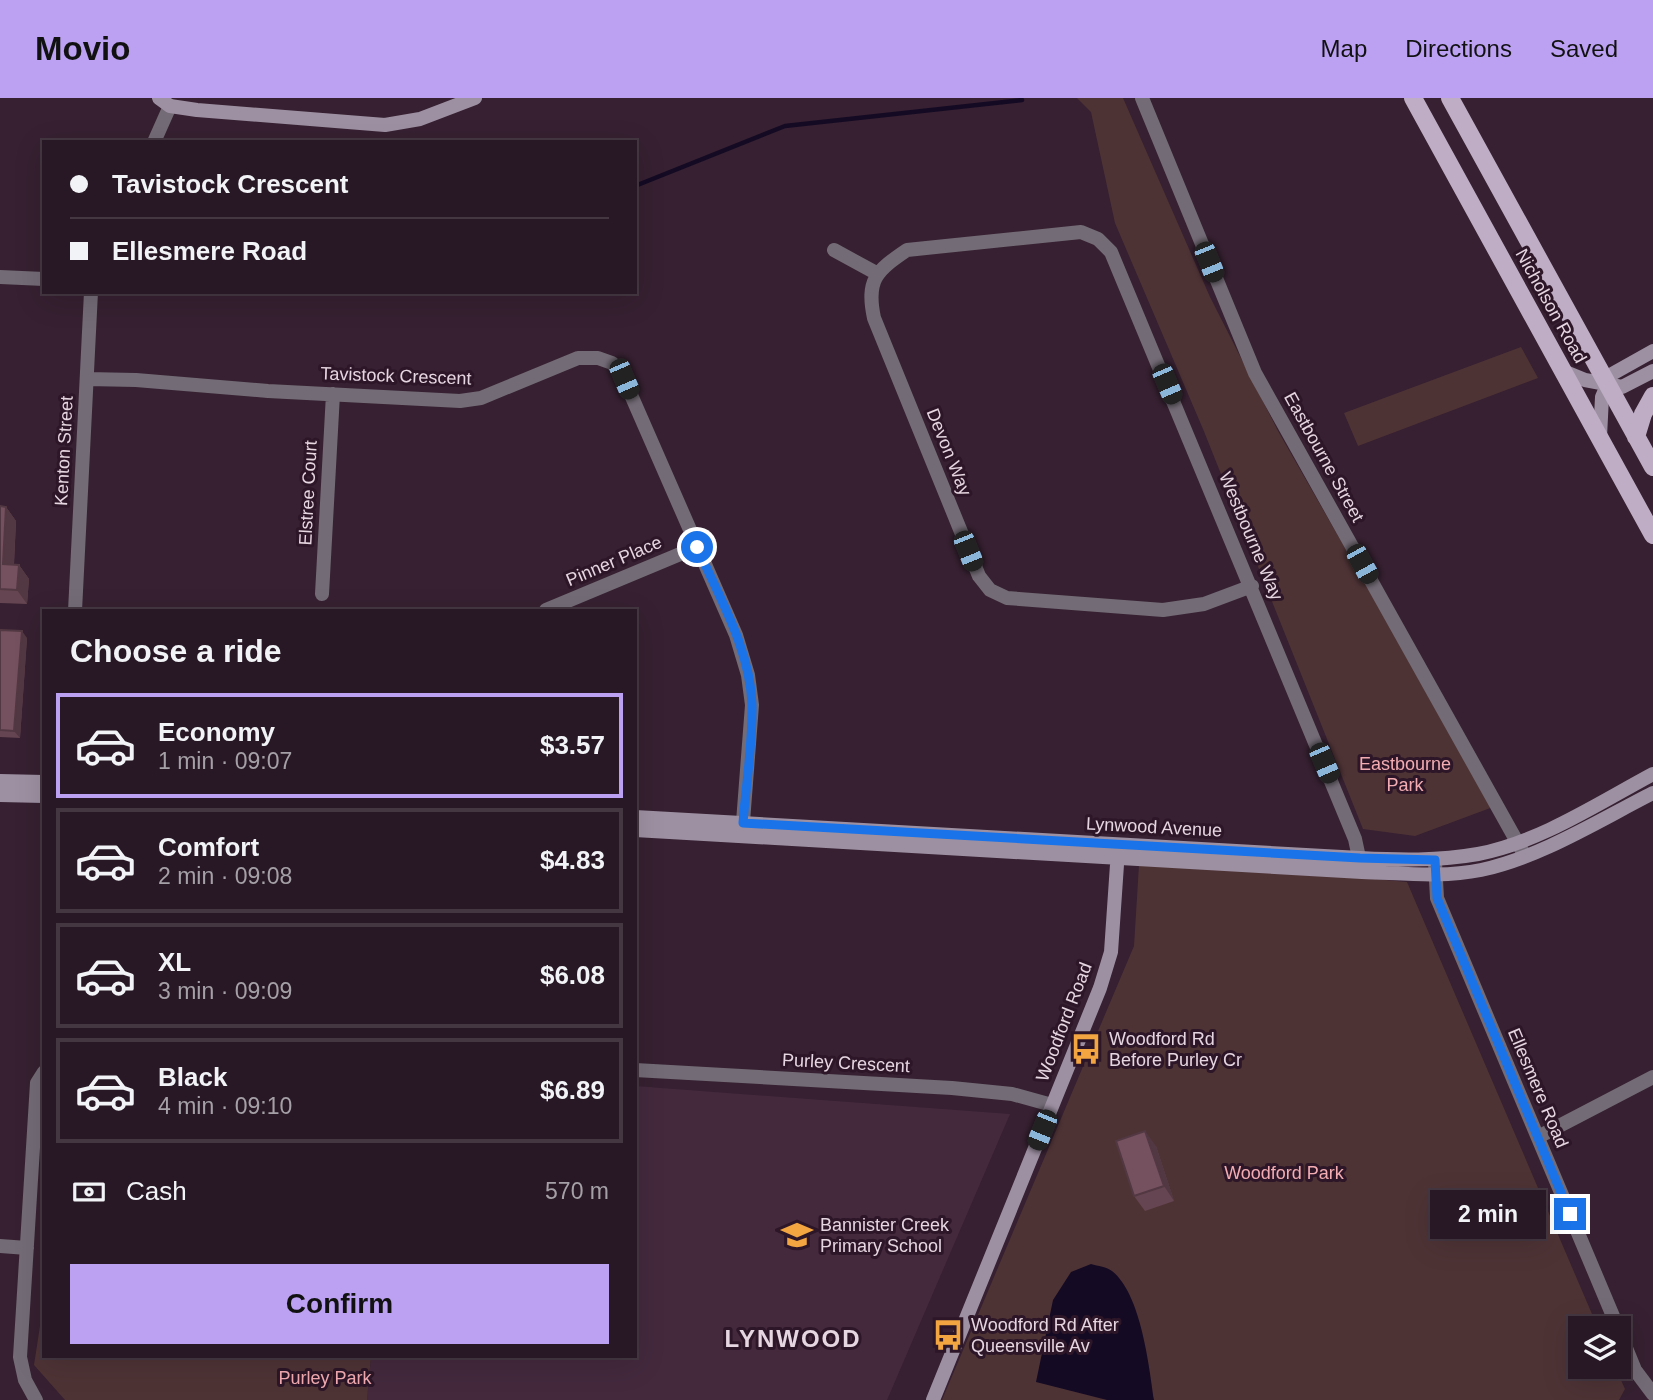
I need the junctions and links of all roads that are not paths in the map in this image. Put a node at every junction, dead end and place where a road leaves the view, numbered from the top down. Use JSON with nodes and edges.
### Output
{"nodes":[{"id":1,"x":475,"y":98,"type":"edge"},
{"id":2,"x":1142,"y":98,"type":"edge"},
{"id":3,"x":1413,"y":98,"type":"edge"},
{"id":4,"x":1450,"y":98,"type":"edge"},
{"id":5,"x":164,"y":102,"type":"edge"},
{"id":6,"x":154,"y":140,"type":"edge"},
{"id":7,"x":834,"y":250,"type":"dead end"},
{"id":8,"x":878,"y":274,"type":"junction"},
{"id":9,"x":0,"y":277,"type":"edge"},
{"id":10,"x":42,"y":279,"type":"edge"},
{"id":11,"x":91,"y":294,"type":"edge"},
{"id":12,"x":1653,"y":351,"type":"edge"},
{"id":13,"x":1563,"y":371,"type":"junction"},
{"id":14,"x":1653,"y":371,"type":"edge"},
{"id":15,"x":86,"y":379,"type":"junction"},
{"id":16,"x":1608,"y":385,"type":"junction"},
{"id":17,"x":333,"y":394,"type":"junction"},
{"id":18,"x":1653,"y":396,"type":"edge"},
{"id":19,"x":1636,"y":437,"type":"junction"},
{"id":20,"x":1600,"y":438,"type":"junction"},
{"id":21,"x":1653,"y":467,"type":"edge"},
{"id":22,"x":1653,"y":535,"type":"edge"},
{"id":23,"x":697,"y":547,"type":"junction"},
{"id":24,"x":1252,"y":586,"type":"junction"},
{"id":25,"x":322,"y":594,"type":"dead end"},
{"id":26,"x":75,"y":609,"type":"edge"},
{"id":27,"x":548,"y":609,"type":"edge"},
{"id":28,"x":1653,"y":774,"type":"edge"},
{"id":29,"x":0,"y":781,"type":"edge"},
{"id":30,"x":42,"y":782,"type":"edge"},
{"id":31,"x":1653,"y":793,"type":"edge"},
{"id":32,"x":0,"y":795,"type":"edge"},
{"id":33,"x":42,"y":796,"type":"edge"},
{"id":34,"x":637,"y":817,"type":"edge"},
{"id":35,"x":637,"y":830,"type":"edge"},
{"id":36,"x":742,"y":830,"type":"junction"},
{"id":37,"x":1522,"y":849,"type":"junction"},
{"id":38,"x":1118,"y":851,"type":"junction"},
{"id":39,"x":1361,"y":865,"type":"junction"},
{"id":40,"x":1435,"y":867,"type":"junction"},
{"id":41,"x":637,"y":1070,"type":"edge"},
{"id":42,"x":42,"y":1075,"type":"edge"},
{"id":43,"x":1653,"y":1077,"type":"edge"},
{"id":44,"x":1052,"y":1105,"type":"junction"},
{"id":45,"x":1538,"y":1137,"type":"junction"},
{"id":46,"x":0,"y":1246,"type":"edge"},
{"id":47,"x":27,"y":1248,"type":"junction"},
{"id":48,"x":1613,"y":1316,"type":"edge"},
{"id":49,"x":1631,"y":1360,"type":"edge"},
{"id":50,"x":1652,"y":1391,"type":"edge"},
{"id":51,"x":36,"y":1400,"type":"edge"},
{"id":52,"x":933,"y":1400,"type":"edge"}],
"edges":[{"from":1,"to":5,"type":"street"},
{"from":2,"to":37,"type":"street","name":"Eastbourne Street"},
{"from":3,"to":13,"type":"main road","name":"Nicholson Road"},
{"from":4,"to":16,"type":"main road","name":"Nicholson Road"},
{"from":5,"to":6,"type":"street"},
{"from":7,"to":8,"type":"street"},
{"from":8,"to":24,"type":"street","name":"Devon Way"},
{"from":8,"to":24,"type":"street","name":"Westbourne Way"},
{"from":9,"to":10,"type":"street"},
{"from":11,"to":15,"type":"street","name":"Kenton Street"},
{"from":12,"to":16,"type":"street"},
{"from":13,"to":16,"type":"street"},
{"from":13,"to":20,"type":"main road","name":"Nicholson Road"},
{"from":14,"to":16,"type":"street"},
{"from":15,"to":17,"type":"street","name":"Tavistock Crescent"},
{"from":15,"to":26,"type":"street","name":"Kenton Street"},
{"from":16,"to":19,"type":"main road","name":"Nicholson Road"},
{"from":16,"to":20,"type":"street"},
{"from":17,"to":23,"type":"street","name":"Tavistock Crescent"},
{"from":17,"to":25,"type":"street","name":"Elstree Court"},
{"from":18,"to":19,"type":"main road"},
{"from":19,"to":21,"type":"main road","name":"Nicholson Road"},
{"from":20,"to":22,"type":"main road","name":"Nicholson Road"},
{"from":23,"to":27,"type":"street","name":"Pinner Place"},
{"from":23,"to":36,"type":"street","name":"Tavistock Crescent"},
{"from":24,"to":39,"type":"street","name":"Westbourne Way"},
{"from":28,"to":37,"type":"street","name":"Lynwood Avenue"},
{"from":29,"to":30,"type":"street"},
{"from":31,"to":37,"type":"street","name":"Lynwood Avenue"},
{"from":32,"to":33,"type":"street"},
{"from":34,"to":36,"type":"street","name":"Lynwood Avenue"},
{"from":35,"to":36,"type":"street","name":"Lynwood Avenue"},
{"from":36,"to":38,"type":"street","name":"Lynwood Avenue"},
{"from":37,"to":40,"type":"street","name":"Lynwood Avenue"},
{"from":38,"to":39,"type":"street","name":"Lynwood Avenue"},
{"from":38,"to":44,"type":"street","name":"Woodford Road"},
{"from":39,"to":40,"type":"street","name":"Lynwood Avenue"},
{"from":40,"to":45,"type":"street","name":"Ellesmere Road"},
{"from":41,"to":44,"type":"street","name":"Purley Crescent"},
{"from":42,"to":47,"type":"street"},
{"from":43,"to":45,"type":"street"},
{"from":44,"to":52,"type":"street","name":"Woodford Road"},
{"from":45,"to":48,"type":"street","name":"Ellesmere Road"},
{"from":46,"to":47,"type":"street"},
{"from":47,"to":51,"type":"street"},
{"from":49,"to":50,"type":"street","name":"Ellesmere Road"}]}
